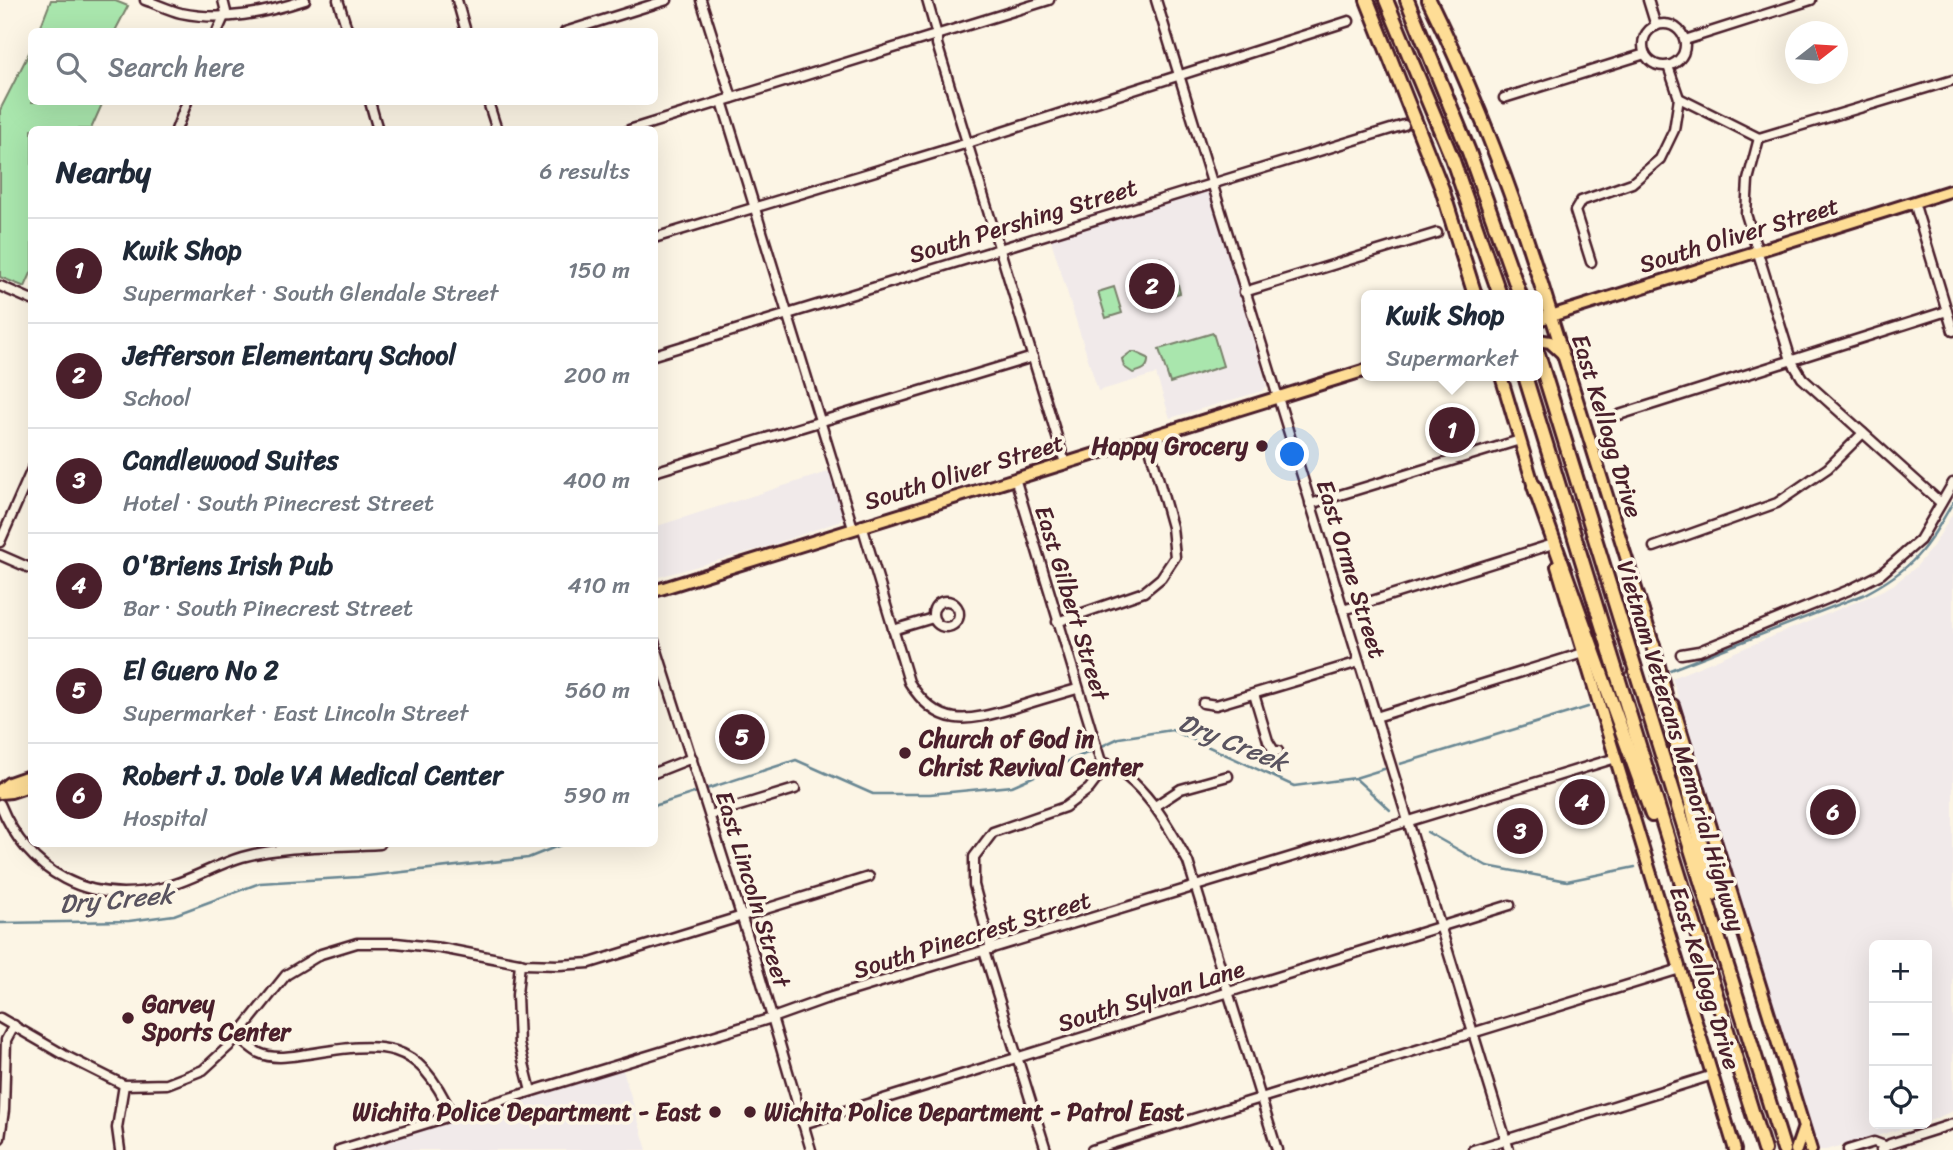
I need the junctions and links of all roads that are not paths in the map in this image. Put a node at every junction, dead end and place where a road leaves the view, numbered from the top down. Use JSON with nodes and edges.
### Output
{"nodes":[{"id":1,"x":145,"y":0,"type":"edge"},
{"id":2,"x":223,"y":0,"type":"edge"},
{"id":3,"x":305,"y":0,"type":"edge"},
{"id":4,"x":338,"y":0,"type":"edge"},
{"id":5,"x":457,"y":0,"type":"edge"},
{"id":6,"x":667,"y":0,"type":"edge"},
{"id":7,"x":701,"y":0,"type":"edge"},
{"id":8,"x":927,"y":0,"type":"edge"},
{"id":9,"x":1049,"y":0,"type":"edge"},
{"id":10,"x":1156,"y":0,"type":"edge"},
{"id":11,"x":1367,"y":0,"type":"edge"},
{"id":12,"x":1386,"y":0,"type":"edge"},
{"id":13,"x":1407,"y":0,"type":"edge"},
{"id":14,"x":1429,"y":0,"type":"edge"},
{"id":15,"x":1648,"y":0,"type":"edge"},
{"id":16,"x":1811,"y":0,"type":"edge"},
{"id":17,"x":224,"y":17,"type":"junction"},
{"id":18,"x":1349,"y":20,"type":"dead end"},
{"id":19,"x":1656,"y":26,"type":"junction"},
{"id":20,"x":220,"y":28,"type":"edge"},
{"id":21,"x":347,"y":28,"type":"edge"},
{"id":22,"x":466,"y":28,"type":"edge"},
{"id":23,"x":578,"y":28,"type":"edge"},
{"id":24,"x":937,"y":35,"type":"junction"},
{"id":25,"x":1685,"y":40,"type":"junction"},
{"id":26,"x":1645,"y":54,"type":"junction"},
{"id":27,"x":1668,"y":66,"type":"junction"},
{"id":28,"x":1178,"y":75,"type":"junction"},
{"id":29,"x":1953,"y":80,"type":"edge"},
{"id":30,"x":732,"y":98,"type":"junction"},
{"id":31,"x":1504,"y":98,"type":"dead end"},
{"id":32,"x":1679,"y":98,"type":"junction"},
{"id":33,"x":722,"y":101,"type":"junction"},
{"id":34,"x":186,"y":105,"type":"edge"},
{"id":35,"x":371,"y":105,"type":"edge"},
{"id":36,"x":489,"y":105,"type":"edge"},
{"id":37,"x":1404,"y":125,"type":"dead end"},
{"id":38,"x":178,"y":126,"type":"edge"},
{"id":39,"x":377,"y":126,"type":"edge"},
{"id":40,"x":496,"y":126,"type":"edge"},
{"id":41,"x":642,"y":126,"type":"edge"},
{"id":42,"x":1759,"y":138,"type":"junction"},
{"id":43,"x":968,"y":143,"type":"junction"},
{"id":44,"x":1211,"y":183,"type":"junction"},
{"id":45,"x":1953,"y":190,"type":"edge"},
{"id":46,"x":1914,"y":202,"type":"junction"},
{"id":47,"x":754,"y":207,"type":"junction"},
{"id":48,"x":1437,"y":233,"type":"dead end"},
{"id":49,"x":658,"y":238,"type":"edge"},
{"id":50,"x":1000,"y":248,"type":"junction"},
{"id":51,"x":1757,"y":251,"type":"junction"},
{"id":52,"x":1591,"y":262,"type":"dead end"},
{"id":53,"x":0,"y":286,"type":"edge"},
{"id":54,"x":1473,"y":290,"type":"edge"},
{"id":55,"x":1498,"y":290,"type":"edge"},
{"id":56,"x":1518,"y":290,"type":"edge"},
{"id":57,"x":1537,"y":290,"type":"edge"},
{"id":58,"x":1244,"y":292,"type":"junction"},
{"id":59,"x":28,"y":298,"type":"edge"},
{"id":60,"x":1949,"y":307,"type":"edge"},
{"id":61,"x":788,"y":314,"type":"junction"},
{"id":62,"x":1543,"y":318,"type":"edge"},
{"id":63,"x":1953,"y":331,"type":"edge"},
{"id":64,"x":1543,"y":341,"type":"edge"},
{"id":65,"x":658,"y":354,"type":"edge"},
{"id":66,"x":1563,"y":354,"type":"junction"},
{"id":67,"x":1033,"y":357,"type":"junction"},
{"id":68,"x":1791,"y":359,"type":"junction"},
{"id":69,"x":1543,"y":370,"type":"edge"},
{"id":70,"x":1361,"y":372,"type":"edge"},
{"id":71,"x":1502,"y":381,"type":"edge"},
{"id":72,"x":1527,"y":381,"type":"edge"},
{"id":73,"x":1276,"y":398,"type":"junction"},
{"id":74,"x":1619,"y":415,"type":"dead end"},
{"id":75,"x":821,"y":421,"type":"junction"},
{"id":76,"x":1863,"y":433,"type":"junction"},
{"id":77,"x":1147,"y":438,"type":"junction"},
{"id":78,"x":1520,"y":440,"type":"junction"},
{"id":79,"x":1065,"y":463,"type":"junction"},
{"id":80,"x":658,"y":471,"type":"edge"},
{"id":81,"x":28,"y":478,"type":"edge"},
{"id":82,"x":1015,"y":478,"type":"junction"},
{"id":83,"x":1953,"y":482,"type":"edge"},
{"id":84,"x":1534,"y":486,"type":"junction"},
{"id":85,"x":1941,"y":503,"type":"junction"},
{"id":86,"x":1310,"y":504,"type":"junction"},
{"id":87,"x":858,"y":527,"type":"junction"},
{"id":88,"x":0,"y":542,"type":"edge"},
{"id":89,"x":1550,"y":545,"type":"junction"},
{"id":90,"x":1654,"y":547,"type":"dead end"},
{"id":91,"x":0,"y":555,"type":"edge"},
{"id":92,"x":28,"y":567,"type":"edge"},
{"id":93,"x":658,"y":590,"type":"edge"},
{"id":94,"x":1343,"y":610,"type":"junction"},
{"id":95,"x":933,"y":618,"type":"dead end"},
{"id":96,"x":1057,"y":622,"type":"junction"},
{"id":97,"x":893,"y":631,"type":"junction"},
{"id":98,"x":1653,"y":645,"type":"junction"},
{"id":99,"x":658,"y":653,"type":"edge"},
{"id":100,"x":1583,"y":653,"type":"junction"},
{"id":101,"x":1681,"y":654,"type":"dead end"},
{"id":102,"x":1359,"y":662,"type":"junction"},
{"id":103,"x":1077,"y":688,"type":"junction"},
{"id":104,"x":1254,"y":694,"type":"junction"},
{"id":105,"x":1203,"y":703,"type":"dead end"},
{"id":106,"x":1376,"y":717,"type":"junction"},
{"id":107,"x":1278,"y":751,"type":"dead end"},
{"id":108,"x":692,"y":758,"type":"junction"},
{"id":109,"x":1616,"y":758,"type":"junction"},
{"id":110,"x":1108,"y":765,"type":"junction"},
{"id":111,"x":658,"y":771,"type":"edge"},
{"id":112,"x":28,"y":776,"type":"edge"},
{"id":113,"x":1228,"y":776,"type":"dead end"},
{"id":114,"x":28,"y":786,"type":"edge"},
{"id":115,"x":795,"y":789,"type":"dead end"},
{"id":116,"x":0,"y":792,"type":"edge"},
{"id":117,"x":0,"y":804,"type":"edge"},
{"id":118,"x":1155,"y":806,"type":"junction"},
{"id":119,"x":710,"y":815,"type":"junction"},
{"id":120,"x":1408,"y":822,"type":"junction"},
{"id":121,"x":341,"y":847,"type":"edge"},
{"id":122,"x":869,"y":877,"type":"dead end"},
{"id":123,"x":1196,"y":886,"type":"junction"},
{"id":124,"x":1510,"y":905,"type":"dead end"},
{"id":125,"x":742,"y":917,"type":"junction"},
{"id":126,"x":1440,"y":927,"type":"junction"},
{"id":127,"x":988,"y":950,"type":"junction"},
{"id":128,"x":520,"y":963,"type":"junction"},
{"id":129,"x":1707,"y":967,"type":"junction"},
{"id":130,"x":1680,"y":969,"type":"junction"},
{"id":131,"x":1229,"y":993,"type":"junction"},
{"id":132,"x":0,"y":1018,"type":"edge"},
{"id":133,"x":772,"y":1018,"type":"junction"},
{"id":134,"x":14,"y":1024,"type":"junction"},
{"id":135,"x":1746,"y":1027,"type":"junction"},
{"id":136,"x":1473,"y":1034,"type":"junction"},
{"id":137,"x":238,"y":1036,"type":"junction"},
{"id":138,"x":1017,"y":1057,"type":"junction"},
{"id":139,"x":1713,"y":1075,"type":"junction"},
{"id":140,"x":124,"y":1085,"type":"junction"},
{"id":141,"x":531,"y":1091,"type":"junction"},
{"id":142,"x":1262,"y":1099,"type":"junction"},
{"id":143,"x":452,"y":1115,"type":"junction"},
{"id":144,"x":803,"y":1124,"type":"junction"},
{"id":145,"x":1953,"y":1124,"type":"edge"},
{"id":146,"x":1803,"y":1126,"type":"junction"},
{"id":147,"x":0,"y":1138,"type":"edge"},
{"id":148,"x":1506,"y":1140,"type":"junction"},
{"id":149,"x":1883,"y":1148,"type":"edge"},
{"id":150,"x":120,"y":1150,"type":"edge"},
{"id":151,"x":339,"y":1150,"type":"edge"},
{"id":152,"x":811,"y":1150,"type":"edge"},
{"id":153,"x":1046,"y":1150,"type":"edge"},
{"id":154,"x":1093,"y":1150,"type":"edge"},
{"id":155,"x":1277,"y":1150,"type":"edge"},
{"id":156,"x":1473,"y":1150,"type":"edge"},
{"id":157,"x":1509,"y":1150,"type":"edge"},
{"id":158,"x":1735,"y":1150,"type":"edge"},
{"id":159,"x":1764,"y":1150,"type":"edge"},
{"id":160,"x":1784,"y":1150,"type":"edge"},
{"id":161,"x":1796,"y":1150,"type":"edge"},
{"id":162,"x":1811,"y":1150,"type":"edge"},
{"id":163,"x":1848,"y":1150,"type":"edge"}],
"edges":[{"from":1,"to":17,"type":"street"},
{"from":2,"to":17,"type":"street"},
{"from":3,"to":17,"type":"street"},
{"from":4,"to":21,"type":"street"},
{"from":5,"to":22,"type":"street"},
{"from":6,"to":23,"type":"street"},
{"from":7,"to":30,"type":"street"},
{"from":8,"to":24,"type":"street"},
{"from":9,"to":24,"type":"street"},
{"from":10,"to":28,"type":"street","name":"East Orme Street"},
{"from":11,"to":54,"type":"highway"},
{"from":12,"to":55,"type":"highway"},
{"from":13,"to":56,"type":"highway"},
{"from":14,"to":57,"type":"highway"},
{"from":15,"to":19,"type":"street"},
{"from":16,"to":25,"type":"street"},
{"from":17,"to":20,"type":"street"},
{"from":18,"to":28,"type":"street"},
{"from":19,"to":25,"type":"street"},
{"from":19,"to":26,"type":"street"},
{"from":24,"to":30,"type":"street"},
{"from":24,"to":43,"type":"street"},
{"from":25,"to":27,"type":"street"},
{"from":26,"to":27,"type":"street"},
{"from":26,"to":31,"type":"street"},
{"from":27,"to":32,"type":"street"},
{"from":28,"to":43,"type":"street"},
{"from":28,"to":44,"type":"street","name":"East Orme Street"},
{"from":29,"to":42,"type":"street"},
{"from":30,"to":33,"type":"street"},
{"from":32,"to":42,"type":"street"},
{"from":32,"to":52,"type":"street"},
{"from":33,"to":41,"type":"street"},
{"from":33,"to":47,"type":"street"},
{"from":34,"to":38,"type":"street"},
{"from":35,"to":39,"type":"street"},
{"from":36,"to":40,"type":"street"},
{"from":37,"to":44,"type":"street","name":"South Pershing Street"},
{"from":42,"to":51,"type":"street"},
{"from":43,"to":47,"type":"street"},
{"from":43,"to":50,"type":"street"},
{"from":44,"to":50,"type":"street","name":"South Pershing Street"},
{"from":44,"to":58,"type":"street","name":"East Orme Street"},
{"from":45,"to":46,"type":"main road","name":"South Oliver Street"},
{"from":46,"to":51,"type":"main road","name":"South Oliver Street"},
{"from":46,"to":60,"type":"street"},
{"from":47,"to":49,"type":"street"},
{"from":47,"to":61,"type":"street"},
{"from":48,"to":58,"type":"street"},
{"from":50,"to":61,"type":"street","name":"South Pershing Street"},
{"from":50,"to":67,"type":"street"},
{"from":51,"to":62,"type":"main road","name":"South Oliver Street"},
{"from":51,"to":68,"type":"street"},
{"from":53,"to":59,"type":"street"},
{"from":58,"to":73,"type":"street","name":"East Orme Street"},
{"from":60,"to":63,"type":"street"},
{"from":60,"to":68,"type":"street"},
{"from":61,"to":65,"type":"street","name":"South Pershing Street"},
{"from":61,"to":75,"type":"street"},
{"from":62,"to":66,"type":"main road","name":"East Kellogg Drive"},
{"from":64,"to":66,"type":"main road"},
{"from":66,"to":98,"type":"main road","name":"East Kellogg Drive"},
{"from":67,"to":75,"type":"street"},
{"from":67,"to":79,"type":"street"},
{"from":68,"to":74,"type":"street"},
{"from":68,"to":76,"type":"street"},
{"from":69,"to":135,"type":"highway","name":"Vietnam Veterans Memorial Highway"},
{"from":70,"to":73,"type":"main road","name":"South Oliver Street"},
{"from":71,"to":78,"type":"main road","name":"East Kellogg Drive"},
{"from":72,"to":129,"type":"highway","name":"Vietnam Veterans Memorial Highway"},
{"from":73,"to":77,"type":"main road","name":"South Oliver Street"},
{"from":73,"to":86,"type":"street","name":"East Orme Street"},
{"from":75,"to":80,"type":"street"},
{"from":75,"to":87,"type":"street"},
{"from":76,"to":85,"type":"street"},
{"from":76,"to":90,"type":"street"},
{"from":77,"to":79,"type":"main road","name":"South Oliver Street"},
{"from":77,"to":96,"type":"street"},
{"from":78,"to":84,"type":"main road","name":"East Kellogg Drive"},
{"from":78,"to":86,"type":"street"},
{"from":79,"to":82,"type":"main road","name":"South Oliver Street"},
{"from":81,"to":88,"type":"street"},
{"from":82,"to":87,"type":"main road","name":"South Oliver Street"},
{"from":82,"to":96,"type":"street","name":"East Gilbert Street"},
{"from":83,"to":85,"type":"street"},
{"from":84,"to":89,"type":"main road","name":"East Kellogg Drive"},
{"from":84,"to":129,"type":"highway"},
{"from":85,"to":101,"type":"street"},
{"from":86,"to":94,"type":"street","name":"East Orme Street"},
{"from":87,"to":93,"type":"main road","name":"South Oliver Street"},
{"from":87,"to":97,"type":"street"},
{"from":89,"to":94,"type":"street"},
{"from":89,"to":100,"type":"main road","name":"East Kellogg Drive"},
{"from":91,"to":92,"type":"street"},
{"from":94,"to":102,"type":"street","name":"East Orme Street"},
{"from":95,"to":97,"type":"street"},
{"from":96,"to":103,"type":"street","name":"East Gilbert Street"},
{"from":97,"to":103,"type":"street"},
{"from":98,"to":135,"type":"highway"},
{"from":98,"to":146,"type":"main road","name":"East Kellogg Drive"},
{"from":99,"to":108,"type":"street","name":"East Lincoln Street"},
{"from":100,"to":106,"type":"street"},
{"from":100,"to":109,"type":"main road","name":"East Kellogg Drive"},
{"from":102,"to":104,"type":"street"},
{"from":102,"to":106,"type":"street","name":"East Orme Street"},
{"from":103,"to":110,"type":"street","name":"East Gilbert Street"},
{"from":104,"to":105,"type":"street"},
{"from":104,"to":107,"type":"street"},
{"from":106,"to":120,"type":"street","name":"East Orme Street"},
{"from":108,"to":111,"type":"street"},
{"from":108,"to":119,"type":"street","name":"East Lincoln Street"},
{"from":109,"to":120,"type":"street","name":"South Pinecrest Street"},
{"from":109,"to":130,"type":"main road","name":"East Kellogg Drive"},
{"from":110,"to":118,"type":"street","name":"East Gilbert Street"},
{"from":110,"to":127,"type":"street"},
{"from":112,"to":116,"type":"main road"},
{"from":113,"to":118,"type":"street"},
{"from":114,"to":116,"type":"main road"},
{"from":115,"to":119,"type":"street"},
{"from":117,"to":121,"type":"street"},
{"from":118,"to":123,"type":"street","name":"East Gilbert Street"},
{"from":119,"to":125,"type":"street","name":"East Lincoln Street"},
{"from":120,"to":123,"type":"street","name":"South Pinecrest Street"},
{"from":120,"to":126,"type":"street","name":"East Orme Street"},
{"from":122,"to":125,"type":"street"},
{"from":123,"to":127,"type":"street","name":"South Pinecrest Street"},
{"from":123,"to":131,"type":"street","name":"East Gilbert Street"},
{"from":124,"to":126,"type":"street","name":"South Sylvan Lane"},
{"from":125,"to":128,"type":"street"},
{"from":125,"to":133,"type":"street","name":"East Lincoln Street"},
{"from":126,"to":131,"type":"street","name":"South Sylvan Lane"},
{"from":126,"to":136,"type":"street","name":"East Orme Street"},
{"from":127,"to":133,"type":"street","name":"South Pinecrest Street"},
{"from":127,"to":138,"type":"street"},
{"from":128,"to":137,"type":"street"},
{"from":128,"to":141,"type":"street"},
{"from":129,"to":159,"type":"highway","name":"Vietnam Veterans Memorial Highway"},
{"from":130,"to":136,"type":"street"},
{"from":130,"to":139,"type":"main road","name":"East Kellogg Drive"},
{"from":131,"to":138,"type":"street","name":"South Sylvan Lane"},
{"from":131,"to":142,"type":"street","name":"East Gilbert Street"},
{"from":132,"to":134,"type":"street"},
{"from":133,"to":141,"type":"street","name":"South Pinecrest Street"},
{"from":133,"to":144,"type":"street","name":"East Lincoln Street"},
{"from":134,"to":140,"type":"street"},
{"from":134,"to":147,"type":"street"},
{"from":135,"to":160,"type":"highway","name":"Vietnam Veterans Memorial Highway"},
{"from":136,"to":142,"type":"street"},
{"from":136,"to":148,"type":"street","name":"East Orme Street"},
{"from":137,"to":140,"type":"street"},
{"from":137,"to":143,"type":"street"},
{"from":138,"to":144,"type":"street","name":"South Sylvan Lane"},
{"from":138,"to":153,"type":"street"},
{"from":139,"to":148,"type":"street"},
{"from":139,"to":158,"type":"main road","name":"East Kellogg Drive"},
{"from":140,"to":150,"type":"street"},
{"from":141,"to":143,"type":"street","name":"South Pinecrest Street"},
{"from":142,"to":154,"type":"street"},
{"from":142,"to":155,"type":"street","name":"East Gilbert Street"},
{"from":143,"to":151,"type":"street","name":"South Pinecrest Street"},
{"from":144,"to":152,"type":"street","name":"East Lincoln Street"},
{"from":145,"to":149,"type":"street"},
{"from":146,"to":161,"type":"main road"},
{"from":146,"to":162,"type":"main road","name":"East Kellogg Drive"},
{"from":148,"to":156,"type":"street"},
{"from":148,"to":157,"type":"street","name":"East Orme Street"},
{"from":149,"to":163,"type":"street"}]}
